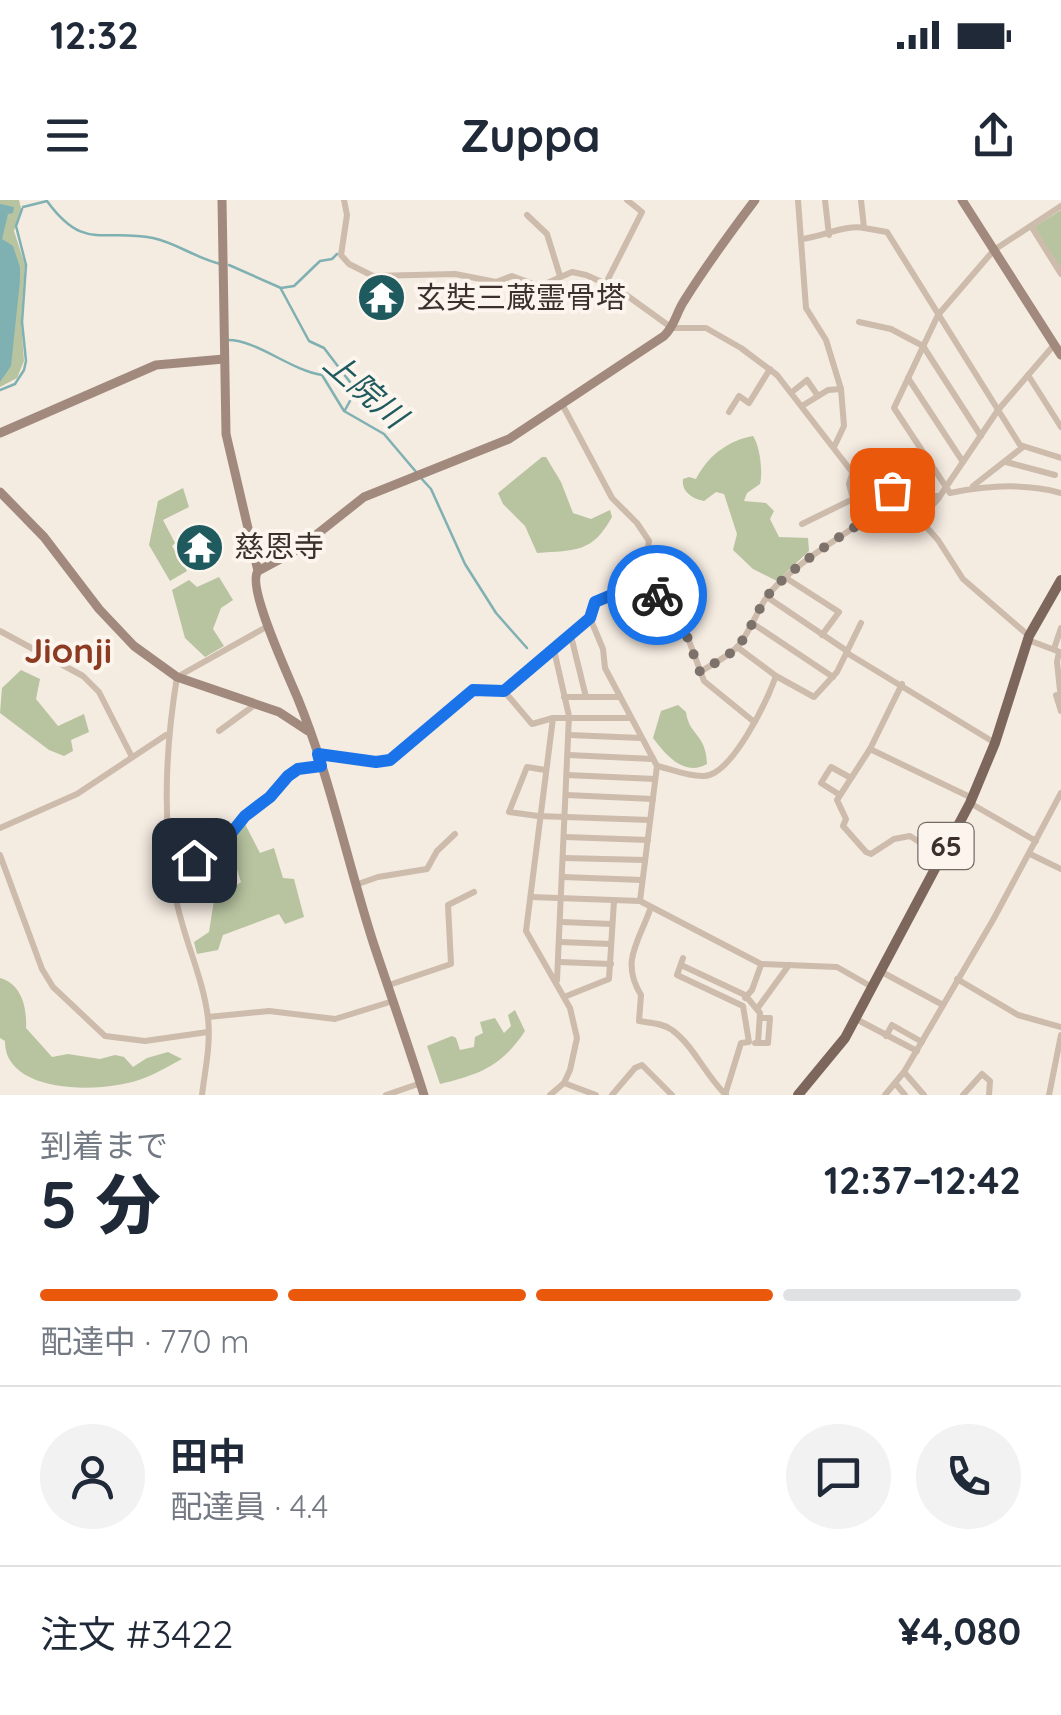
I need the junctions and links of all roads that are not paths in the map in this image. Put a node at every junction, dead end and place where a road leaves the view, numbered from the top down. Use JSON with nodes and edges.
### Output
{"nodes":[{"id":1,"x":222,"y":200,"type":"edge"},
{"id":2,"x":344,"y":200,"type":"edge"},
{"id":3,"x":627,"y":200,"type":"edge"},
{"id":4,"x":755,"y":200,"type":"edge"},
{"id":5,"x":798,"y":200,"type":"edge"},
{"id":6,"x":825,"y":200,"type":"edge"},
{"id":7,"x":861,"y":200,"type":"edge"},
{"id":8,"x":962,"y":200,"type":"edge"},
{"id":9,"x":1061,"y":206,"type":"edge"},
{"id":10,"x":528,"y":215,"type":"dead end"},
{"id":11,"x":1031,"y":226,"type":"junction"},
{"id":12,"x":864,"y":228,"type":"junction"},
{"id":13,"x":829,"y":235,"type":"junction"},
{"id":14,"x":801,"y":239,"type":"junction"},
{"id":15,"x":994,"y":250,"type":"junction"},
{"id":16,"x":1061,"y":274,"type":"edge"},
{"id":17,"x":560,"y":276,"type":"junction"},
{"id":18,"x":606,"y":283,"type":"junction"},
{"id":19,"x":938,"y":315,"type":"junction"},
{"id":20,"x":860,"y":322,"type":"dead end"},
{"id":21,"x":672,"y":328,"type":"junction"},
{"id":22,"x":1058,"y":343,"type":"edge"},
{"id":23,"x":923,"y":346,"type":"junction"},
{"id":24,"x":1061,"y":355,"type":"edge"},
{"id":25,"x":224,"y":358,"type":"junction"},
{"id":26,"x":770,"y":369,"type":"junction"},
{"id":27,"x":1028,"y":376,"type":"junction"},
{"id":28,"x":908,"y":378,"type":"junction"},
{"id":29,"x":841,"y":389,"type":"junction"},
{"id":30,"x":792,"y":392,"type":"junction"},
{"id":31,"x":818,"y":396,"type":"junction"},
{"id":32,"x":562,"y":404,"type":"junction"},
{"id":33,"x":802,"y":406,"type":"junction"},
{"id":34,"x":998,"y":410,"type":"junction"},
{"id":35,"x":729,"y":412,"type":"dead end"},
{"id":36,"x":1061,"y":427,"type":"edge"},
{"id":37,"x":0,"y":432,"type":"edge"},
{"id":38,"x":980,"y":436,"type":"junction"},
{"id":39,"x":834,"y":447,"type":"junction"},
{"id":40,"x":1023,"y":447,"type":"junction"},
{"id":41,"x":1061,"y":458,"type":"edge"},
{"id":42,"x":963,"y":462,"type":"junction"},
{"id":43,"x":1006,"y":462,"type":"junction"},
{"id":44,"x":852,"y":474,"type":"junction"},
{"id":45,"x":1054,"y":475,"type":"dead end"},
{"id":46,"x":946,"y":488,"type":"junction"},
{"id":47,"x":970,"y":489,"type":"junction"},
{"id":48,"x":892,"y":490,"type":"junction"},
{"id":49,"x":0,"y":492,"type":"edge"},
{"id":50,"x":1061,"y":492,"type":"edge"},
{"id":51,"x":899,"y":496,"type":"junction"},
{"id":52,"x":940,"y":496,"type":"junction"},
{"id":53,"x":920,"y":519,"type":"junction"},
{"id":54,"x":802,"y":524,"type":"dead end"},
{"id":55,"x":258,"y":570,"type":"junction"},
{"id":56,"x":786,"y":578,"type":"junction"},
{"id":57,"x":1061,"y":580,"type":"edge"},
{"id":58,"x":642,"y":584,"type":"junction"},
{"id":59,"x":767,"y":597,"type":"junction"},
{"id":60,"x":590,"y":618,"type":"junction"},
{"id":61,"x":752,"y":623,"type":"junction"},
{"id":62,"x":861,"y":624,"type":"dead end"},
{"id":63,"x":268,"y":626,"type":"junction"},
{"id":64,"x":1061,"y":628,"type":"edge"},
{"id":65,"x":0,"y":631,"type":"edge"},
{"id":66,"x":822,"y":635,"type":"junction"},
{"id":67,"x":571,"y":636,"type":"junction"},
{"id":68,"x":1029,"y":638,"type":"junction"},
{"id":69,"x":737,"y":647,"type":"junction"},
{"id":70,"x":554,"y":650,"type":"junction"},
{"id":71,"x":1058,"y":651,"type":"edge"},
{"id":72,"x":847,"y":652,"type":"junction"},
{"id":73,"x":700,"y":672,"type":"junction"},
{"id":74,"x":776,"y":676,"type":"junction"},
{"id":75,"x":177,"y":677,"type":"junction"},
{"id":76,"x":833,"y":677,"type":"junction"},
{"id":77,"x":1058,"y":679,"type":"junction"},
{"id":78,"x":902,"y":684,"type":"junction"},
{"id":79,"x":504,"y":691,"type":"junction"},
{"id":80,"x":564,"y":696,"type":"junction"},
{"id":81,"x":586,"y":697,"type":"junction"},
{"id":82,"x":620,"y":697,"type":"junction"},
{"id":83,"x":1061,"y":700,"type":"edge"},
{"id":84,"x":256,"y":704,"type":"junction"},
{"id":85,"x":1061,"y":711,"type":"edge"},
{"id":86,"x":569,"y":716,"type":"junction"},
{"id":87,"x":553,"y":718,"type":"junction"},
{"id":88,"x":630,"y":718,"type":"junction"},
{"id":89,"x":752,"y":721,"type":"junction"},
{"id":90,"x":219,"y":731,"type":"dead end"},
{"id":91,"x":311,"y":732,"type":"junction"},
{"id":92,"x":167,"y":734,"type":"junction"},
{"id":93,"x":569,"y":735,"type":"junction"},
{"id":94,"x":641,"y":738,"type":"junction"},
{"id":95,"x":994,"y":743,"type":"junction"},
{"id":96,"x":870,"y":749,"type":"junction"},
{"id":97,"x":568,"y":755,"type":"junction"},
{"id":98,"x":132,"y":757,"type":"junction"},
{"id":99,"x":319,"y":760,"type":"junction"},
{"id":100,"x":655,"y":762,"type":"junction"},
{"id":101,"x":545,"y":770,"type":"junction"},
{"id":102,"x":567,"y":775,"type":"junction"},
{"id":103,"x":851,"y":778,"type":"junction"},
{"id":104,"x":655,"y":779,"type":"junction"},
{"id":105,"x":1061,"y":793,"type":"edge"},
{"id":106,"x":566,"y":795,"type":"junction"},
{"id":107,"x":840,"y":795,"type":"junction"},
{"id":108,"x":653,"y":799,"type":"junction"},
{"id":109,"x":971,"y":800,"type":"junction"},
{"id":110,"x":538,"y":816,"type":"junction"},
{"id":111,"x":566,"y":816,"type":"junction"},
{"id":112,"x":650,"y":820,"type":"junction"},
{"id":113,"x":0,"y":828,"type":"edge"},
{"id":114,"x":455,"y":834,"type":"dead end"},
{"id":115,"x":565,"y":836,"type":"junction"},
{"id":116,"x":648,"y":840,"type":"junction"},
{"id":117,"x":1036,"y":841,"type":"junction"},
{"id":118,"x":1030,"y":854,"type":"junction"},
{"id":119,"x":0,"y":855,"type":"edge"},
{"id":120,"x":941,"y":856,"type":"junction"},
{"id":121,"x":564,"y":858,"type":"junction"},
{"id":122,"x":645,"y":860,"type":"junction"},
{"id":123,"x":170,"y":867,"type":"junction"},
{"id":124,"x":1061,"y":869,"type":"edge"},
{"id":125,"x":563,"y":877,"type":"junction"},
{"id":126,"x":642,"y":880,"type":"junction"},
{"id":127,"x":358,"y":884,"type":"junction"},
{"id":128,"x":474,"y":892,"type":"dead end"},
{"id":129,"x":530,"y":896,"type":"junction"},
{"id":130,"x":562,"y":898,"type":"junction"},
{"id":131,"x":614,"y":901,"type":"junction"},
{"id":132,"x":640,"y":902,"type":"junction"},
{"id":133,"x":652,"y":908,"type":"junction"},
{"id":134,"x":561,"y":922,"type":"junction"},
{"id":135,"x":612,"y":924,"type":"junction"},
{"id":136,"x":560,"y":942,"type":"junction"},
{"id":137,"x":611,"y":944,"type":"junction"},
{"id":138,"x":560,"y":962,"type":"junction"},
{"id":139,"x":682,"y":962,"type":"dead end"},
{"id":140,"x":611,"y":964,"type":"junction"},
{"id":141,"x":762,"y":964,"type":"junction"},
{"id":142,"x":790,"y":964,"type":"junction"},
{"id":143,"x":880,"y":970,"type":"junction"},
{"id":144,"x":957,"y":979,"type":"junction"},
{"id":145,"x":557,"y":982,"type":"junction"},
{"id":146,"x":389,"y":986,"type":"junction"},
{"id":147,"x":872,"y":987,"type":"junction"},
{"id":148,"x":564,"y":997,"type":"junction"},
{"id":149,"x":744,"y":1000,"type":"junction"},
{"id":150,"x":394,"y":1001,"type":"junction"},
{"id":151,"x":943,"y":1005,"type":"junction"},
{"id":152,"x":758,"y":1014,"type":"junction"},
{"id":153,"x":208,"y":1017,"type":"junction"},
{"id":154,"x":855,"y":1019,"type":"junction"},
{"id":155,"x":1061,"y":1027,"type":"edge"},
{"id":156,"x":208,"y":1032,"type":"junction"},
{"id":157,"x":886,"y":1036,"type":"junction"},
{"id":158,"x":1061,"y":1036,"type":"edge"},
{"id":159,"x":749,"y":1042,"type":"junction"},
{"id":160,"x":922,"y":1042,"type":"junction"},
{"id":161,"x":917,"y":1051,"type":"junction"},
{"id":162,"x":904,"y":1072,"type":"junction"},
{"id":163,"x":420,"y":1083,"type":"junction"},
{"id":164,"x":895,"y":1083,"type":"junction"},
{"id":165,"x":564,"y":1084,"type":"junction"},
{"id":166,"x":202,"y":1095,"type":"edge"},
{"id":167,"x":386,"y":1095,"type":"edge"},
{"id":168,"x":424,"y":1095,"type":"edge"},
{"id":169,"x":550,"y":1095,"type":"edge"},
{"id":170,"x":596,"y":1095,"type":"edge"},
{"id":171,"x":612,"y":1095,"type":"edge"},
{"id":172,"x":672,"y":1095,"type":"edge"},
{"id":173,"x":726,"y":1095,"type":"edge"},
{"id":174,"x":798,"y":1095,"type":"edge"},
{"id":175,"x":886,"y":1095,"type":"edge"},
{"id":176,"x":905,"y":1095,"type":"edge"},
{"id":177,"x":924,"y":1095,"type":"edge"},
{"id":178,"x":963,"y":1095,"type":"edge"},
{"id":179,"x":989,"y":1095,"type":"edge"},
{"id":180,"x":1049,"y":1095,"type":"edge"}],
"edges":[{"from":1,"to":25,"type":"street"},
{"from":2,"to":17,"type":"street"},
{"from":3,"to":18,"type":"street"},
{"from":4,"to":21,"type":"street"},
{"from":5,"to":14,"type":"street"},
{"from":6,"to":13,"type":"street"},
{"from":7,"to":12,"type":"street"},
{"from":8,"to":15,"type":"street"},
{"from":9,"to":11,"type":"street"},
{"from":10,"to":17,"type":"street"},
{"from":11,"to":15,"type":"street"},
{"from":11,"to":16,"type":"street"},
{"from":12,"to":13,"type":"street"},
{"from":12,"to":19,"type":"street"},
{"from":13,"to":14,"type":"street"},
{"from":14,"to":29,"type":"street"},
{"from":15,"to":19,"type":"street"},
{"from":15,"to":22,"type":"street"},
{"from":17,"to":18,"type":"street"},
{"from":18,"to":21,"type":"street"},
{"from":19,"to":23,"type":"street"},
{"from":19,"to":34,"type":"street"},
{"from":20,"to":23,"type":"street"},
{"from":21,"to":26,"type":"street"},
{"from":21,"to":32,"type":"street"},
{"from":22,"to":24,"type":"street"},
{"from":22,"to":27,"type":"street"},
{"from":23,"to":28,"type":"street"},
{"from":23,"to":38,"type":"street"},
{"from":25,"to":37,"type":"street"},
{"from":25,"to":55,"type":"street"},
{"from":26,"to":30,"type":"street"},
{"from":26,"to":35,"type":"street"},
{"from":27,"to":34,"type":"street"},
{"from":27,"to":36,"type":"street"},
{"from":28,"to":42,"type":"street"},
{"from":28,"to":46,"type":"street"},
{"from":29,"to":31,"type":"street"},
{"from":29,"to":39,"type":"street"},
{"from":30,"to":31,"type":"street"},
{"from":30,"to":33,"type":"street"},
{"from":31,"to":33,"type":"street"},
{"from":32,"to":55,"type":"street"},
{"from":32,"to":58,"type":"street"},
{"from":33,"to":39,"type":"street"},
{"from":34,"to":38,"type":"street"},
{"from":34,"to":40,"type":"street"},
{"from":38,"to":42,"type":"street"},
{"from":39,"to":44,"type":"street"},
{"from":40,"to":41,"type":"street"},
{"from":40,"to":43,"type":"street"},
{"from":42,"to":46,"type":"street"},
{"from":43,"to":45,"type":"street"},
{"from":43,"to":47,"type":"street"},
{"from":44,"to":48,"type":"street"},
{"from":44,"to":54,"type":"street"},
{"from":46,"to":47,"type":"street"},
{"from":46,"to":52,"type":"street"},
{"from":47,"to":50,"type":"street"},
{"from":48,"to":51,"type":"street"},
{"from":48,"to":52,"type":"street"},
{"from":49,"to":75,"type":"street"},
{"from":51,"to":53,"type":"street"},
{"from":51,"to":56,"type":"street"},
{"from":52,"to":53,"type":"street"},
{"from":53,"to":68,"type":"street"},
{"from":55,"to":63,"type":"street"},
{"from":56,"to":59,"type":"street"},
{"from":56,"to":66,"type":"street"},
{"from":57,"to":68,"type":"main road","number":"65"},
{"from":58,"to":60,"type":"street"},
{"from":58,"to":73,"type":"street"},
{"from":59,"to":61,"type":"street"},
{"from":59,"to":66,"type":"street"},
{"from":60,"to":67,"type":"street"},
{"from":60,"to":82,"type":"street"},
{"from":61,"to":69,"type":"street"},
{"from":61,"to":76,"type":"street"},
{"from":62,"to":72,"type":"street"},
{"from":63,"to":75,"type":"street"},
{"from":63,"to":91,"type":"street"},
{"from":64,"to":71,"type":"street"},
{"from":65,"to":98,"type":"street"},
{"from":66,"to":72,"type":"street"},
{"from":67,"to":70,"type":"street"},
{"from":67,"to":81,"type":"street"},
{"from":68,"to":71,"type":"street"},
{"from":68,"to":95,"type":"main road","number":"65"},
{"from":69,"to":73,"type":"street"},
{"from":69,"to":74,"type":"street"},
{"from":70,"to":79,"type":"street"},
{"from":70,"to":80,"type":"street"},
{"from":71,"to":77,"type":"street"},
{"from":72,"to":76,"type":"street"},
{"from":72,"to":78,"type":"street"},
{"from":73,"to":89,"type":"street"},
{"from":74,"to":76,"type":"street"},
{"from":74,"to":89,"type":"street"},
{"from":75,"to":84,"type":"street"},
{"from":75,"to":92,"type":"street"},
{"from":77,"to":83,"type":"street"},
{"from":77,"to":85,"type":"street"},
{"from":78,"to":95,"type":"street"},
{"from":78,"to":96,"type":"street"},
{"from":79,"to":87,"type":"street"},
{"from":79,"to":99,"type":"street"},
{"from":80,"to":81,"type":"street"},
{"from":80,"to":86,"type":"street"},
{"from":81,"to":82,"type":"street"},
{"from":82,"to":88,"type":"street"},
{"from":84,"to":90,"type":"street"},
{"from":84,"to":91,"type":"street"},
{"from":86,"to":87,"type":"street"},
{"from":86,"to":88,"type":"street"},
{"from":86,"to":93,"type":"street"},
{"from":87,"to":101,"type":"street"},
{"from":88,"to":94,"type":"street"},
{"from":89,"to":100,"type":"street"},
{"from":91,"to":99,"type":"street"},
{"from":92,"to":98,"type":"street"},
{"from":92,"to":123,"type":"street"},
{"from":93,"to":94,"type":"street"},
{"from":93,"to":97,"type":"street"},
{"from":94,"to":100,"type":"street"},
{"from":95,"to":109,"type":"main road","number":"65"},
{"from":96,"to":103,"type":"street"},
{"from":96,"to":109,"type":"street"},
{"from":97,"to":100,"type":"street"},
{"from":97,"to":102,"type":"street"},
{"from":98,"to":113,"type":"street"},
{"from":99,"to":123,"type":"street"},
{"from":99,"to":127,"type":"street"},
{"from":100,"to":104,"type":"street"},
{"from":101,"to":110,"type":"street"},
{"from":101,"to":110,"type":"street"},
{"from":102,"to":104,"type":"street"},
{"from":102,"to":106,"type":"street"},
{"from":103,"to":107,"type":"street"},
{"from":103,"to":107,"type":"street"},
{"from":104,"to":108,"type":"street"},
{"from":105,"to":117,"type":"street"},
{"from":106,"to":108,"type":"street"},
{"from":106,"to":111,"type":"street"},
{"from":107,"to":120,"type":"street"},
{"from":108,"to":112,"type":"street"},
{"from":109,"to":117,"type":"street"},
{"from":109,"to":120,"type":"main road","number":"65"},
{"from":110,"to":111,"type":"street"},
{"from":110,"to":129,"type":"street"},
{"from":111,"to":112,"type":"street"},
{"from":111,"to":115,"type":"street"},
{"from":112,"to":116,"type":"street"},
{"from":114,"to":127,"type":"street"},
{"from":115,"to":116,"type":"street"},
{"from":115,"to":121,"type":"street"},
{"from":116,"to":122,"type":"street"},
{"from":117,"to":118,"type":"street"},
{"from":118,"to":124,"type":"street"},
{"from":118,"to":144,"type":"street"},
{"from":119,"to":156,"type":"street"},
{"from":120,"to":143,"type":"main road","number":"65"},
{"from":121,"to":122,"type":"street"},
{"from":121,"to":125,"type":"street"},
{"from":122,"to":126,"type":"street"},
{"from":123,"to":153,"type":"street"},
{"from":125,"to":126,"type":"street"},
{"from":125,"to":130,"type":"street"},
{"from":126,"to":132,"type":"street"},
{"from":127,"to":146,"type":"street"},
{"from":128,"to":146,"type":"street"},
{"from":129,"to":130,"type":"street"},
{"from":129,"to":145,"type":"street"},
{"from":130,"to":131,"type":"street"},
{"from":130,"to":134,"type":"street"},
{"from":131,"to":132,"type":"street"},
{"from":131,"to":135,"type":"street"},
{"from":132,"to":133,"type":"street"},
{"from":133,"to":141,"type":"street"},
{"from":133,"to":173,"type":"street"},
{"from":134,"to":135,"type":"street"},
{"from":134,"to":136,"type":"street"},
{"from":135,"to":137,"type":"street"},
{"from":136,"to":137,"type":"street"},
{"from":136,"to":138,"type":"street"},
{"from":137,"to":140,"type":"street"},
{"from":138,"to":140,"type":"street"},
{"from":138,"to":145,"type":"street"},
{"from":139,"to":149,"type":"street"},
{"from":140,"to":148,"type":"street"},
{"from":141,"to":142,"type":"street"},
{"from":141,"to":149,"type":"street"},
{"from":142,"to":147,"type":"street"},
{"from":142,"to":152,"type":"street"},
{"from":143,"to":147,"type":"main road","number":"65"},
{"from":143,"to":151,"type":"street"},
{"from":144,"to":151,"type":"street"},
{"from":144,"to":155,"type":"street"},
{"from":145,"to":148,"type":"street"},
{"from":146,"to":150,"type":"street"},
{"from":147,"to":154,"type":"main road","number":"65"},
{"from":148,"to":165,"type":"street"},
{"from":149,"to":152,"type":"street"},
{"from":149,"to":159,"type":"street"},
{"from":150,"to":153,"type":"street"},
{"from":150,"to":163,"type":"street"},
{"from":151,"to":160,"type":"street"},
{"from":152,"to":159,"type":"street"},
{"from":153,"to":156,"type":"street"},
{"from":154,"to":157,"type":"street"},
{"from":154,"to":174,"type":"main road","number":"65"},
{"from":156,"to":166,"type":"street"},
{"from":157,"to":160,"type":"street"},
{"from":157,"to":161,"type":"street"},
{"from":158,"to":180,"type":"street"},
{"from":159,"to":173,"type":"street"},
{"from":160,"to":161,"type":"street"},
{"from":161,"to":162,"type":"street"},
{"from":162,"to":164,"type":"street"},
{"from":162,"to":177,"type":"street"},
{"from":163,"to":167,"type":"street"},
{"from":163,"to":168,"type":"street"},
{"from":164,"to":175,"type":"street"},
{"from":164,"to":176,"type":"street"},
{"from":165,"to":169,"type":"street"},
{"from":165,"to":170,"type":"street"},
{"from":171,"to":172,"type":"street"},
{"from":178,"to":179,"type":"street"}]}
